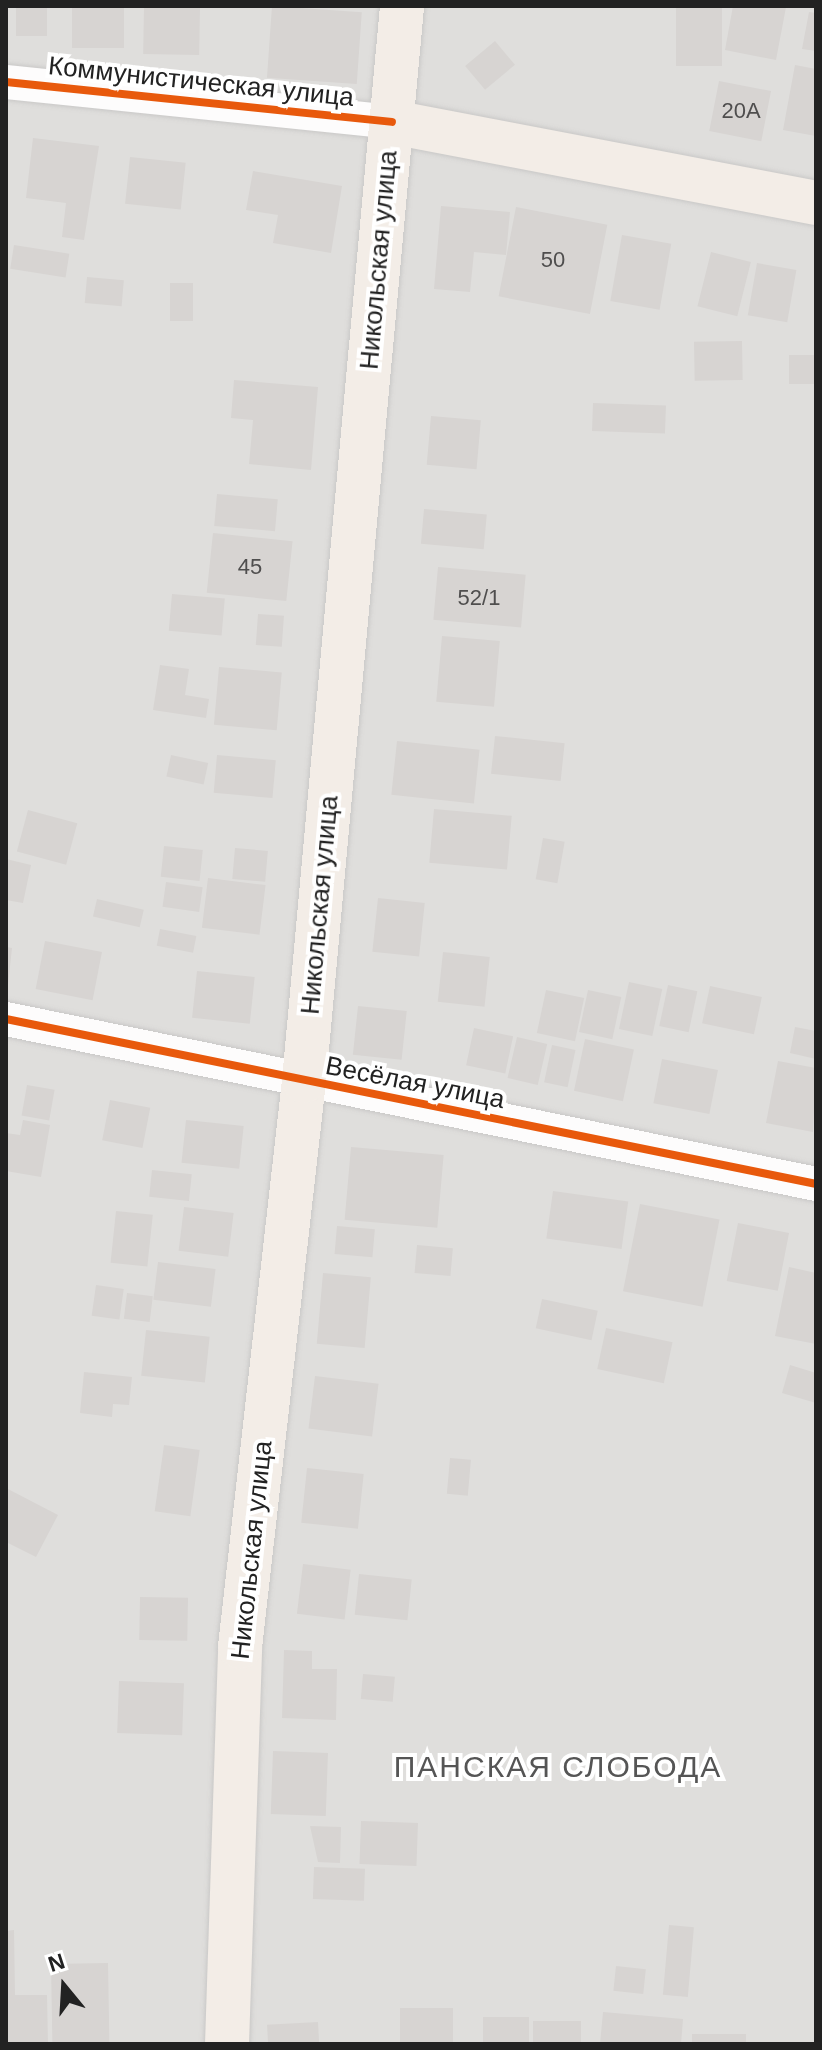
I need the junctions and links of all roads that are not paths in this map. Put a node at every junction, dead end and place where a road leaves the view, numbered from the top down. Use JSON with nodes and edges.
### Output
{"nodes":[{"id":1,"x":402,"y":6,"type":"edge"},
{"id":2,"x":6,"y":82,"type":"edge"},
{"id":3,"x":392,"y":122,"type":"junction"},
{"id":4,"x":816,"y":203,"type":"edge"},
{"id":5,"x":6,"y":1019,"type":"edge"},
{"id":6,"x":304,"y":1081,"type":"junction"},
{"id":7,"x":816,"y":1184,"type":"edge"},
{"id":8,"x":227,"y":2044,"type":"edge"}],
"edges":[{"from":1,"to":3,"type":"main road","name":"Никольская улица"},
{"from":2,"to":3,"type":"street","name":"Коммунистическая улица"},
{"from":3,"to":4,"type":"main road","name":"Коммунистическая улица"},
{"from":3,"to":6,"type":"main road","name":"Никольская улица"},
{"from":5,"to":6,"type":"street","name":"Весёлая улица"},
{"from":6,"to":7,"type":"street","name":"Весёлая улица"},
{"from":6,"to":8,"type":"main road","name":"Никольская улица"}]}
